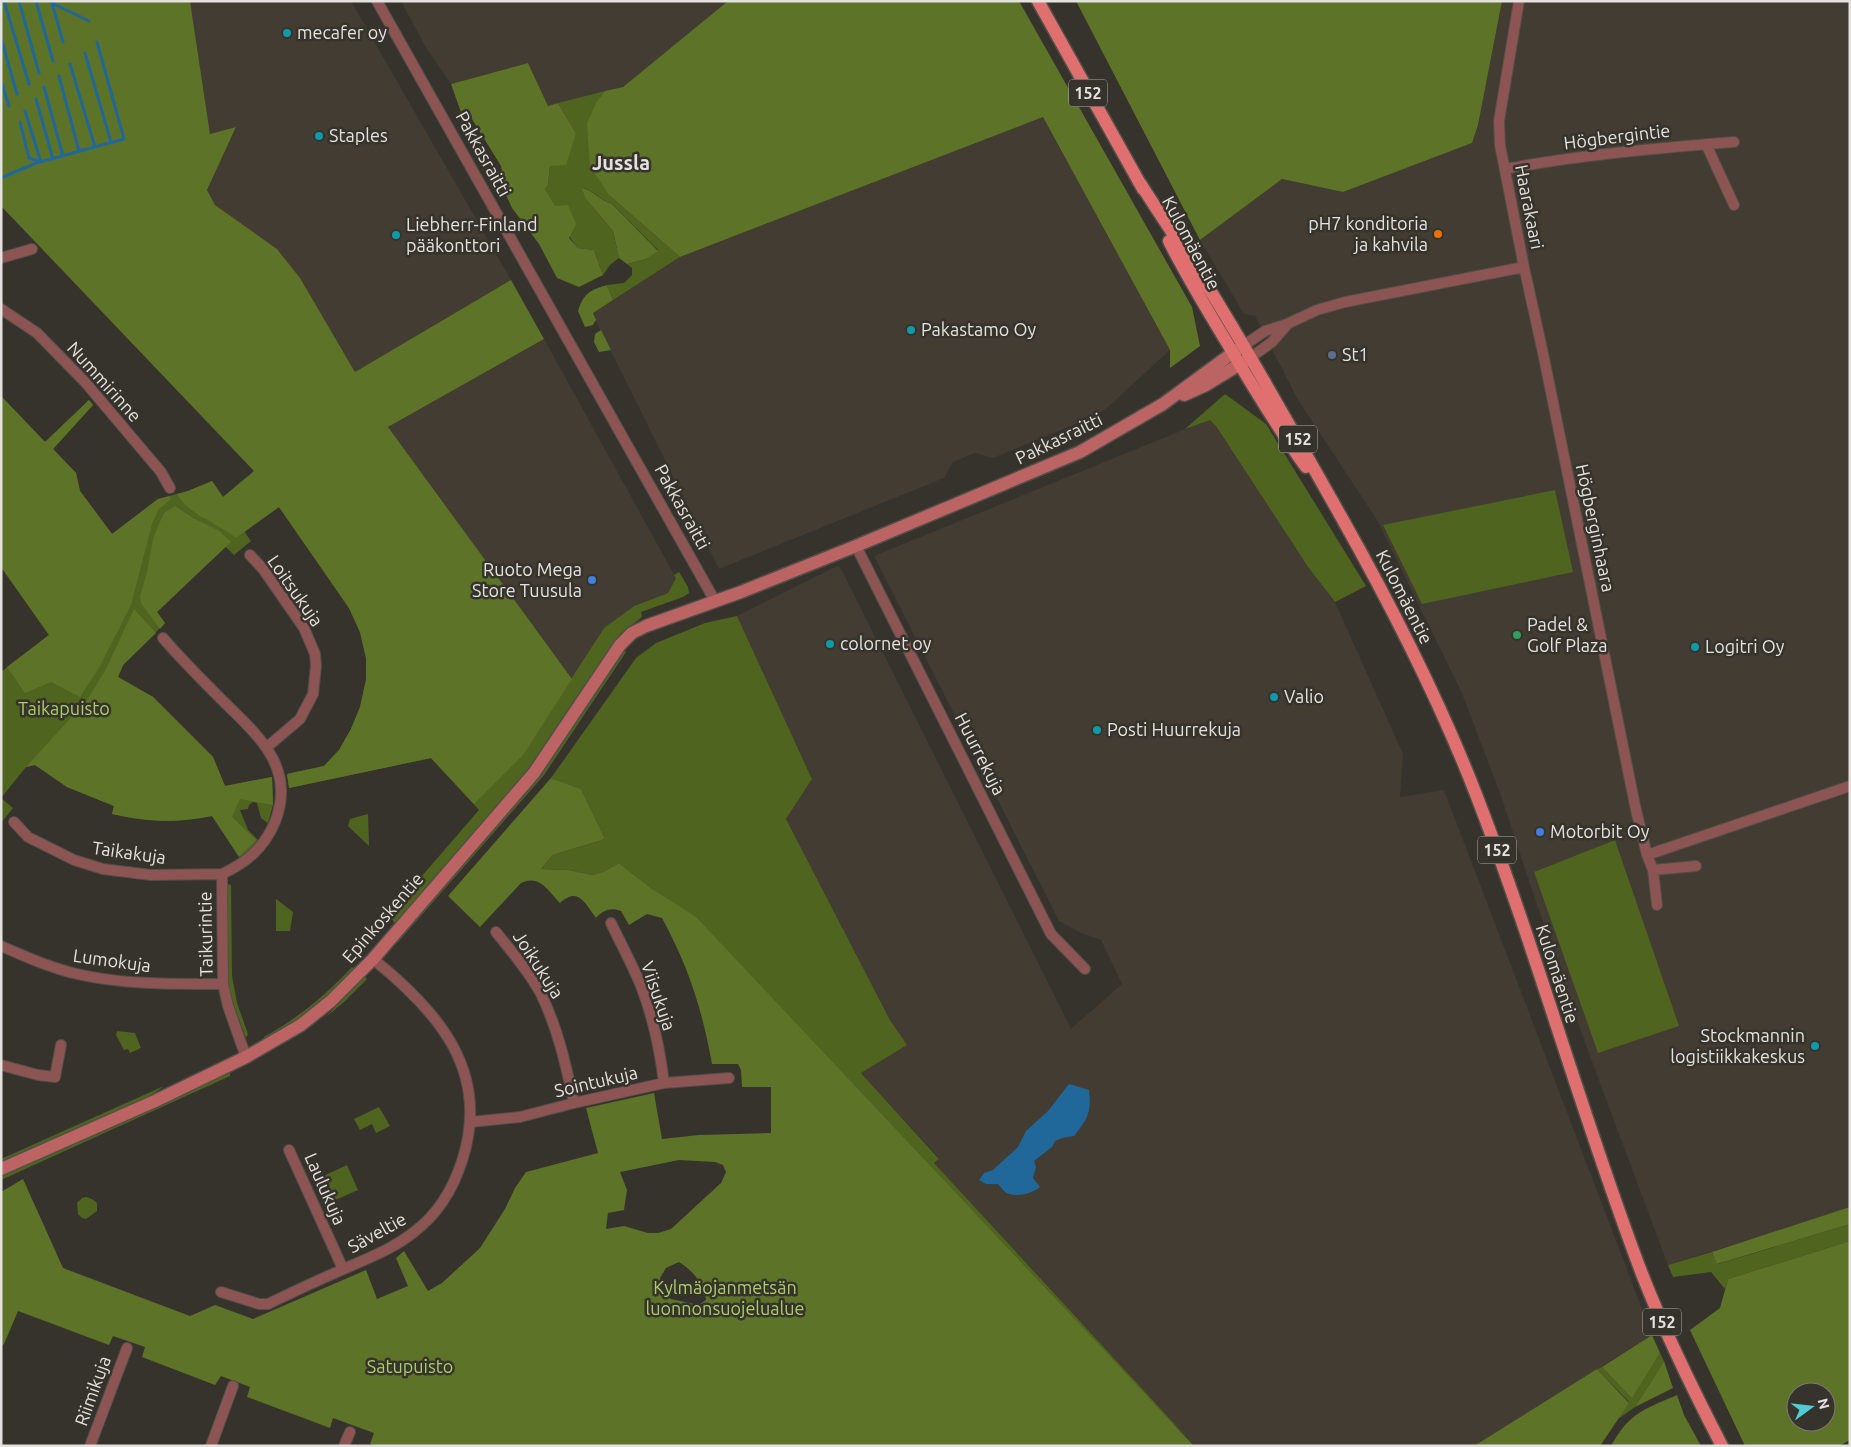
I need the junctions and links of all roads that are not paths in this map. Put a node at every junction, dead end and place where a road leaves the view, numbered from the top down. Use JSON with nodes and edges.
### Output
{"nodes":[{"id":1,"x":377,"y":1,"type":"edge"},
{"id":2,"x":1038,"y":1,"type":"edge"},
{"id":3,"x":1519,"y":1,"type":"edge"},
{"id":4,"x":1734,"y":142,"type":"dead end"},
{"id":5,"x":1706,"y":144,"type":"junction"},
{"id":6,"x":1505,"y":169,"type":"junction"},
{"id":7,"x":1734,"y":205,"type":"dead end"},
{"id":8,"x":32,"y":249,"type":"dead end"},
{"id":9,"x":1,"y":258,"type":"edge"},
{"id":10,"x":1524,"y":267,"type":"junction"},
{"id":11,"x":1,"y":309,"type":"edge"},
{"id":12,"x":1287,"y":324,"type":"junction"},
{"id":13,"x":1238,"y":349,"type":"junction"},
{"id":14,"x":1245,"y":362,"type":"junction"},
{"id":15,"x":1163,"y":404,"type":"junction"},
{"id":16,"x":170,"y":488,"type":"dead end"},
{"id":17,"x":856,"y":546,"type":"junction"},
{"id":18,"x":250,"y":556,"type":"dead end"},
{"id":19,"x":714,"y":601,"type":"junction"},
{"id":20,"x":163,"y":638,"type":"dead end"},
{"id":21,"x":267,"y":747,"type":"junction"},
{"id":22,"x":1850,"y":786,"type":"edge"},
{"id":23,"x":14,"y":822,"type":"dead end"},
{"id":24,"x":1647,"y":854,"type":"junction"},
{"id":25,"x":1696,"y":866,"type":"dead end"},
{"id":26,"x":1653,"y":870,"type":"junction"},
{"id":27,"x":222,"y":874,"type":"junction"},
{"id":28,"x":1657,"y":905,"type":"dead end"},
{"id":29,"x":611,"y":923,"type":"dead end"},
{"id":30,"x":496,"y":932,"type":"dead end"},
{"id":31,"x":1,"y":946,"type":"edge"},
{"id":32,"x":373,"y":958,"type":"junction"},
{"id":33,"x":1085,"y":969,"type":"dead end"},
{"id":34,"x":223,"y":984,"type":"junction"},
{"id":35,"x":61,"y":1046,"type":"dead end"},
{"id":36,"x":246,"y":1057,"type":"junction"},
{"id":37,"x":1,"y":1065,"type":"edge"},
{"id":38,"x":729,"y":1078,"type":"dead end"},
{"id":39,"x":664,"y":1083,"type":"junction"},
{"id":40,"x":574,"y":1103,"type":"junction"},
{"id":41,"x":471,"y":1122,"type":"junction"},
{"id":42,"x":289,"y":1150,"type":"dead end"},
{"id":43,"x":1,"y":1169,"type":"edge"},
{"id":44,"x":343,"y":1269,"type":"junction"},
{"id":45,"x":221,"y":1292,"type":"dead end"},
{"id":46,"x":127,"y":1348,"type":"dead end"},
{"id":47,"x":233,"y":1386,"type":"dead end"},
{"id":48,"x":350,"y":1432,"type":"dead end"},
{"id":49,"x":90,"y":1446,"type":"edge"},
{"id":50,"x":211,"y":1446,"type":"edge"},
{"id":51,"x":344,"y":1446,"type":"edge"},
{"id":52,"x":1722,"y":1446,"type":"edge"}],
"edges":[{"from":1,"to":19,"type":"street","name":"Pakkasraitti"},
{"from":2,"to":13,"type":"main road","name":"Kulomäentie","number":"152"},
{"from":3,"to":6,"type":"street","name":"Haarakaari"},
{"from":4,"to":5,"type":"street","name":"Högbergintie"},
{"from":5,"to":6,"type":"street","name":"Högbergintie"},
{"from":5,"to":7,"type":"street"},
{"from":6,"to":10,"type":"street","name":"Haarakaari"},
{"from":8,"to":9,"type":"street"},
{"from":10,"to":12,"type":"street","name":"Haarakaari"},
{"from":10,"to":24,"type":"street","name":"Högberginhaara"},
{"from":11,"to":16,"type":"street","name":"Nummirinne"},
{"from":12,"to":13,"type":"street","name":"Haarakaari"},
{"from":12,"to":14,"type":"street","name":"Haarakaari"},
{"from":13,"to":14,"type":"main road","name":"Kulomäentie","number":"152"},
{"from":13,"to":15,"type":"street","name":"Pakkasraitti"},
{"from":14,"to":15,"type":"street","name":"Pakkasraitti"},
{"from":14,"to":52,"type":"main road","name":"Kulomäentie","number":"152"},
{"from":15,"to":17,"type":"street","name":"Pakkasraitti"},
{"from":17,"to":19,"type":"street","name":"Pakkasraitti"},
{"from":17,"to":33,"type":"street","name":"Huurrekuja"},
{"from":18,"to":21,"type":"street","name":"Loitsukuja"},
{"from":19,"to":32,"type":"street","name":"Epinkoskentie"},
{"from":20,"to":21,"type":"street","name":"Taikurintie"},
{"from":21,"to":27,"type":"street","name":"Taikurintie"},
{"from":22,"to":24,"type":"street"},
{"from":23,"to":27,"type":"street","name":"Taikakuja"},
{"from":24,"to":26,"type":"street","name":"Högberginhaara"},
{"from":25,"to":26,"type":"street"},
{"from":26,"to":28,"type":"street","name":"Högberginhaara"},
{"from":27,"to":34,"type":"street","name":"Taikurintie"},
{"from":29,"to":39,"type":"street","name":"Viisukuja"},
{"from":30,"to":40,"type":"street","name":"Joikukuja"},
{"from":31,"to":34,"type":"street","name":"Lumokuja"},
{"from":32,"to":36,"type":"street","name":"Epinkoskentie"},
{"from":32,"to":41,"type":"street","name":"Säveltie"},
{"from":34,"to":36,"type":"street","name":"Taikurintie"},
{"from":35,"to":37,"type":"street"},
{"from":36,"to":43,"type":"street","name":"Epinkoskentie"},
{"from":38,"to":39,"type":"street","name":"Sointukuja"},
{"from":39,"to":40,"type":"street","name":"Sointukuja"},
{"from":40,"to":41,"type":"street","name":"Sointukuja"},
{"from":41,"to":44,"type":"street","name":"Säveltie"},
{"from":42,"to":44,"type":"street","name":"Laulukuja"},
{"from":44,"to":45,"type":"street","name":"Säveltie"},
{"from":46,"to":49,"type":"street","name":"Riimikuja"},
{"from":47,"to":50,"type":"street"},
{"from":48,"to":51,"type":"street"}]}
